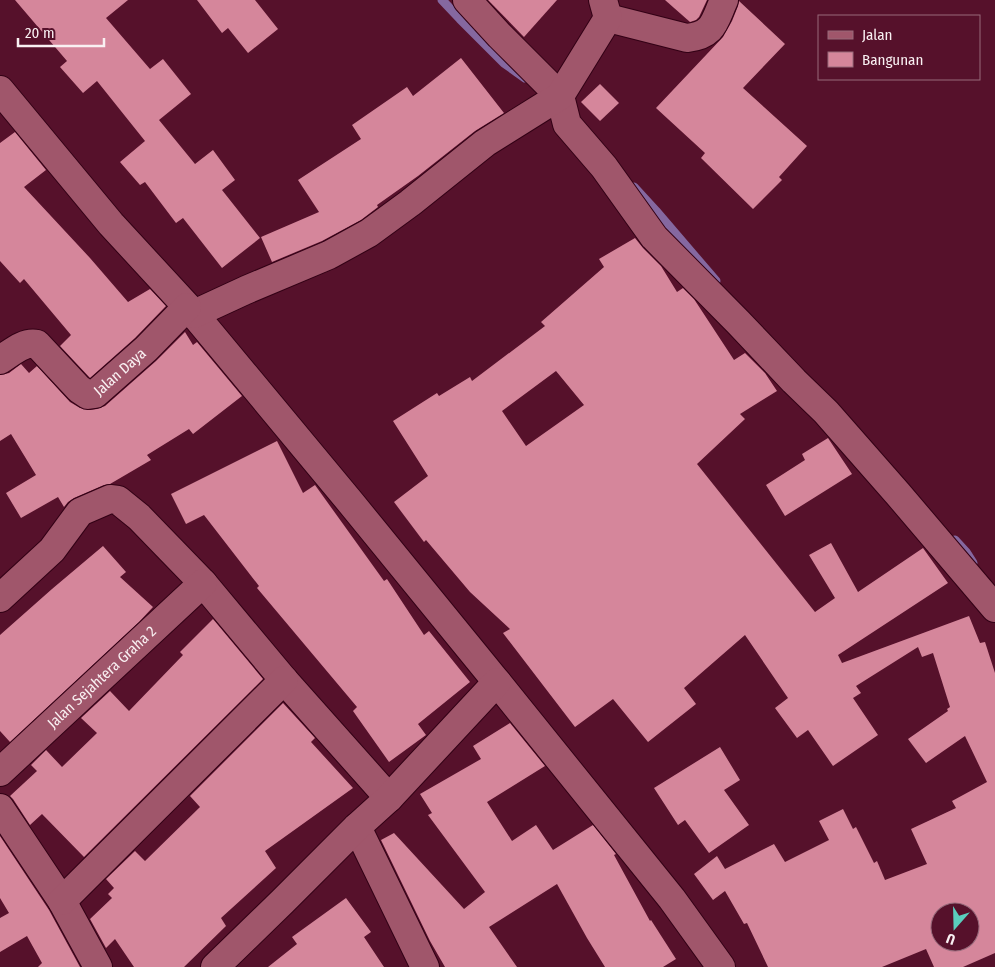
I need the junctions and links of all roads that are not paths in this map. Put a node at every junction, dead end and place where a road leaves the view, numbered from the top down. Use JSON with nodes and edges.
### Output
{"nodes":[{"id":1,"x":467,"y":0,"type":"edge"},
{"id":2,"x":724,"y":0,"type":"edge"},
{"id":3,"x":606,"y":9,"type":"edge"},
{"id":4,"x":0,"y":90,"type":"edge"},
{"id":5,"x":560,"y":96,"type":"junction"},
{"id":6,"x":191,"y":311,"type":"junction"},
{"id":7,"x":0,"y":360,"type":"edge"},
{"id":8,"x":203,"y":583,"type":"junction"},
{"id":9,"x":0,"y":598,"type":"edge"},
{"id":10,"x":995,"y":608,"type":"edge"},
{"id":11,"x":284,"y":680,"type":"junction"},
{"id":12,"x":497,"y":682,"type":"junction"},
{"id":13,"x":0,"y":772,"type":"edge"},
{"id":14,"x":389,"y":798,"type":"junction"},
{"id":15,"x":0,"y":808,"type":"edge"},
{"id":16,"x":357,"y":827,"type":"junction"},
{"id":17,"x":62,"y":901,"type":"junction"},
{"id":18,"x":98,"y":967,"type":"edge"},
{"id":19,"x":214,"y":967,"type":"edge"},
{"id":20,"x":425,"y":967,"type":"edge"},
{"id":21,"x":721,"y":967,"type":"edge"}],
"edges":[{"from":1,"to":5,"type":"street"},
{"from":2,"to":3,"type":"street"},
{"from":3,"to":5,"type":"street"},
{"from":4,"to":6,"type":"street"},
{"from":5,"to":6,"type":"street"},
{"from":5,"to":10,"type":"street"},
{"from":6,"to":7,"type":"street","name":"Jalan Daya"},
{"from":6,"to":12,"type":"street"},
{"from":8,"to":9,"type":"street"},
{"from":8,"to":11,"type":"street"},
{"from":8,"to":13,"type":"street","name":"Jalan Sejahtera Graha 2"},
{"from":11,"to":14,"type":"street"},
{"from":11,"to":17,"type":"street"},
{"from":12,"to":14,"type":"street"},
{"from":12,"to":21,"type":"street"},
{"from":14,"to":16,"type":"street"},
{"from":15,"to":17,"type":"street"},
{"from":16,"to":19,"type":"street"},
{"from":16,"to":20,"type":"street"},
{"from":17,"to":18,"type":"street"}]}
